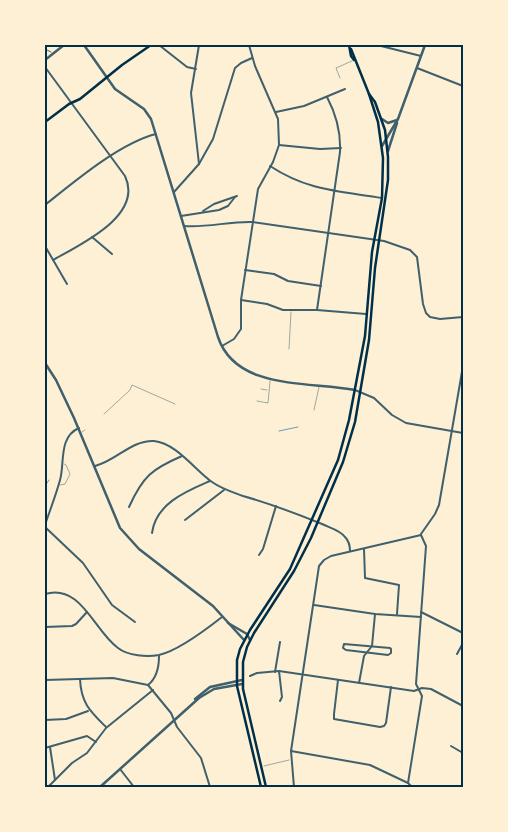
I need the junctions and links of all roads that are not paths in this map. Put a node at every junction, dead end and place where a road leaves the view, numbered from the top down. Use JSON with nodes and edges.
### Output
{"nodes":[{"id":1,"x":64,"y":45,"type":"edge"},
{"id":2,"x":84,"y":45,"type":"edge"},
{"id":3,"x":151,"y":45,"type":"edge"},
{"id":4,"x":159,"y":45,"type":"edge"},
{"id":5,"x":200,"y":45,"type":"edge"},
{"id":6,"x":249,"y":45,"type":"edge"},
{"id":7,"x":349,"y":45,"type":"edge"},
{"id":8,"x":377,"y":45,"type":"edge"},
{"id":9,"x":425,"y":45,"type":"edge"},
{"id":10,"x":45,"y":49,"type":"edge"},
{"id":11,"x":50,"y":52,"type":"dead end"},
{"id":12,"x":421,"y":56,"type":"junction"},
{"id":13,"x":252,"y":58,"type":"junction"},
{"id":14,"x":45,"y":60,"type":"edge"},
{"id":15,"x":355,"y":60,"type":"junction"},
{"id":16,"x":45,"y":67,"type":"edge"},
{"id":17,"x":417,"y":68,"type":"junction"},
{"id":18,"x":196,"y":69,"type":"junction"},
{"id":19,"x":107,"y":78,"type":"junction"},
{"id":20,"x":340,"y":78,"type":"dead end"},
{"id":21,"x":463,"y":86,"type":"edge"},
{"id":22,"x":345,"y":89,"type":"dead end"},
{"id":23,"x":369,"y":94,"type":"junction"},
{"id":24,"x":327,"y":97,"type":"junction"},
{"id":25,"x":71,"y":103,"type":"junction"},
{"id":26,"x":276,"y":112,"type":"junction"},
{"id":27,"x":382,"y":119,"type":"junction"},
{"id":28,"x":398,"y":119,"type":"junction"},
{"id":29,"x":45,"y":122,"type":"edge"},
{"id":30,"x":156,"y":134,"type":"junction"},
{"id":31,"x":386,"y":138,"type":"junction"},
{"id":32,"x":279,"y":145,"type":"junction"},
{"id":33,"x":382,"y":146,"type":"junction"},
{"id":34,"x":340,"y":148,"type":"junction"},
{"id":35,"x":388,"y":152,"type":"junction"},
{"id":36,"x":110,"y":156,"type":"junction"},
{"id":37,"x":199,"y":164,"type":"junction"},
{"id":38,"x":270,"y":166,"type":"junction"},
{"id":39,"x":174,"y":192,"type":"junction"},
{"id":40,"x":335,"y":192,"type":"junction"},
{"id":41,"x":382,"y":198,"type":"junction"},
{"id":42,"x":45,"y":204,"type":"edge"},
{"id":43,"x":202,"y":213,"type":"junction"},
{"id":44,"x":181,"y":216,"type":"junction"},
{"id":45,"x":253,"y":222,"type":"junction"},
{"id":46,"x":184,"y":226,"type":"junction"},
{"id":47,"x":328,"y":233,"type":"junction"},
{"id":48,"x":92,"y":237,"type":"junction"},
{"id":49,"x":374,"y":240,"type":"junction"},
{"id":50,"x":379,"y":241,"type":"junction"},
{"id":51,"x":45,"y":246,"type":"edge"},
{"id":52,"x":112,"y":254,"type":"dead end"},
{"id":53,"x":53,"y":260,"type":"junction"},
{"id":54,"x":245,"y":270,"type":"junction"},
{"id":55,"x":67,"y":284,"type":"dead end"},
{"id":56,"x":321,"y":286,"type":"junction"},
{"id":57,"x":241,"y":300,"type":"junction"},
{"id":58,"x":317,"y":310,"type":"junction"},
{"id":59,"x":291,"y":311,"type":"junction"},
{"id":60,"x":368,"y":314,"type":"junction"},
{"id":61,"x":463,"y":317,"type":"edge"},
{"id":62,"x":222,"y":346,"type":"junction"},
{"id":63,"x":289,"y":349,"type":"dead end"},
{"id":64,"x":45,"y":363,"type":"edge"},
{"id":65,"x":463,"y":366,"type":"edge"},
{"id":66,"x":270,"y":379,"type":"junction"},
{"id":67,"x":319,"y":385,"type":"junction"},
{"id":68,"x":261,"y":389,"type":"dead end"},
{"id":69,"x":269,"y":390,"type":"junction"},
{"id":70,"x":355,"y":390,"type":"junction"},
{"id":71,"x":360,"y":392,"type":"junction"},
{"id":72,"x":257,"y":401,"type":"dead end"},
{"id":73,"x":175,"y":404,"type":"dead end"},
{"id":74,"x":314,"y":410,"type":"dead end"},
{"id":75,"x":104,"y":414,"type":"dead end"},
{"id":76,"x":80,"y":430,"type":"junction"},
{"id":77,"x":85,"y":430,"type":"dead end"},
{"id":78,"x":452,"y":431,"type":"junction"},
{"id":79,"x":463,"y":433,"type":"edge"},
{"id":80,"x":182,"y":456,"type":"junction"},
{"id":81,"x":63,"y":464,"type":"junction"},
{"id":82,"x":95,"y":466,"type":"junction"},
{"id":83,"x":210,"y":481,"type":"junction"},
{"id":84,"x":59,"y":485,"type":"junction"},
{"id":85,"x":224,"y":490,"type":"junction"},
{"id":86,"x":276,"y":506,"type":"junction"},
{"id":87,"x":129,"y":507,"type":"dead end"},
{"id":88,"x":185,"y":520,"type":"dead end"},
{"id":89,"x":313,"y":520,"type":"junction"},
{"id":90,"x":318,"y":522,"type":"junction"},
{"id":91,"x":45,"y":526,"type":"edge"},
{"id":92,"x":152,"y":533,"type":"dead end"},
{"id":93,"x":421,"y":535,"type":"junction"},
{"id":94,"x":364,"y":549,"type":"junction"},
{"id":95,"x":350,"y":552,"type":"junction"},
{"id":96,"x":259,"y":555,"type":"dead end"},
{"id":97,"x":45,"y":594,"type":"edge"},
{"id":98,"x":313,"y":605,"type":"junction"},
{"id":99,"x":87,"y":612,"type":"junction"},
{"id":100,"x":421,"y":612,"type":"junction"},
{"id":101,"x":375,"y":614,"type":"junction"},
{"id":102,"x":397,"y":615,"type":"junction"},
{"id":103,"x":222,"y":617,"type":"junction"},
{"id":104,"x":421,"y":617,"type":"junction"},
{"id":105,"x":135,"y":622,"type":"dead end"},
{"id":106,"x":227,"y":622,"type":"junction"},
{"id":107,"x":45,"y":628,"type":"edge"},
{"id":108,"x":463,"y":633,"type":"edge"},
{"id":109,"x":247,"y":634,"type":"junction"},
{"id":110,"x":244,"y":640,"type":"junction"},
{"id":111,"x":250,"y":640,"type":"junction"},
{"id":112,"x":280,"y":642,"type":"dead end"},
{"id":113,"x":463,"y":643,"type":"edge"},
{"id":114,"x":372,"y":646,"type":"junction"},
{"id":115,"x":365,"y":653,"type":"junction"},
{"id":116,"x":457,"y":654,"type":"dead end"},
{"id":117,"x":159,"y":655,"type":"junction"},
{"id":118,"x":279,"y":671,"type":"junction"},
{"id":119,"x":275,"y":672,"type":"junction"},
{"id":120,"x":303,"y":675,"type":"junction"},
{"id":121,"x":250,"y":676,"type":"dead end"},
{"id":122,"x":80,"y":679,"type":"junction"},
{"id":123,"x":45,"y":680,"type":"edge"},
{"id":124,"x":338,"y":680,"type":"junction"},
{"id":125,"x":242,"y":682,"type":"junction"},
{"id":126,"x":236,"y":683,"type":"junction"},
{"id":127,"x":359,"y":683,"type":"junction"},
{"id":128,"x":148,"y":686,"type":"junction"},
{"id":129,"x":391,"y":687,"type":"junction"},
{"id":130,"x":420,"y":689,"type":"junction"},
{"id":131,"x":153,"y":690,"type":"junction"},
{"id":132,"x":280,"y":701,"type":"dead end"},
{"id":133,"x":463,"y":706,"type":"edge"},
{"id":134,"x":89,"y":710,"type":"junction"},
{"id":135,"x":174,"y":719,"type":"junction"},
{"id":136,"x":45,"y":720,"type":"edge"},
{"id":137,"x":106,"y":728,"type":"junction"},
{"id":138,"x":96,"y":742,"type":"junction"},
{"id":139,"x":451,"y":746,"type":"dead end"},
{"id":140,"x":50,"y":747,"type":"junction"},
{"id":141,"x":45,"y":748,"type":"edge"},
{"id":142,"x":291,"y":751,"type":"junction"},
{"id":143,"x":463,"y":753,"type":"edge"},
{"id":144,"x":291,"y":759,"type":"junction"},
{"id":145,"x":264,"y":766,"type":"dead end"},
{"id":146,"x":120,"y":769,"type":"junction"},
{"id":147,"x":55,"y":780,"type":"junction"},
{"id":148,"x":408,"y":782,"type":"junction"},
{"id":149,"x":48,"y":787,"type":"edge"},
{"id":150,"x":100,"y":787,"type":"edge"},
{"id":151,"x":134,"y":787,"type":"edge"},
{"id":152,"x":210,"y":787,"type":"edge"},
{"id":153,"x":261,"y":787,"type":"edge"},
{"id":154,"x":266,"y":787,"type":"edge"},
{"id":155,"x":294,"y":787,"type":"edge"},
{"id":156,"x":412,"y":787,"type":"edge"}],
"edges":[{"from":1,"to":14,"type":"street"},
{"from":2,"to":19,"type":"street"},
{"from":3,"to":19,"type":"main road"},
{"from":4,"to":18,"type":"street"},
{"from":5,"to":18,"type":"street"},
{"from":6,"to":13,"type":"street"},
{"from":7,"to":15,"type":"main road"},
{"from":8,"to":12,"type":"street"},
{"from":9,"to":12,"type":"street"},
{"from":10,"to":11,"type":"street"},
{"from":12,"to":17,"type":"street"},
{"from":13,"to":26,"type":"street"},
{"from":13,"to":37,"type":"street"},
{"from":15,"to":20,"type":"lane"},
{"from":15,"to":23,"type":"main road"},
{"from":16,"to":25,"type":"street"},
{"from":17,"to":21,"type":"street"},
{"from":17,"to":28,"type":"street"},
{"from":18,"to":37,"type":"street"},
{"from":19,"to":25,"type":"main road"},
{"from":19,"to":30,"type":"street"},
{"from":22,"to":24,"type":"street"},
{"from":23,"to":27,"type":"main road"},
{"from":23,"to":33,"type":"main road"},
{"from":24,"to":26,"type":"street"},
{"from":24,"to":34,"type":"street"},
{"from":25,"to":29,"type":"main road"},
{"from":25,"to":36,"type":"street"},
{"from":26,"to":32,"type":"street"},
{"from":27,"to":28,"type":"street"},
{"from":27,"to":31,"type":"main road"},
{"from":28,"to":31,"type":"street"},
{"from":28,"to":35,"type":"street"},
{"from":30,"to":36,"type":"street"},
{"from":30,"to":39,"type":"street"},
{"from":31,"to":33,"type":"street"},
{"from":31,"to":35,"type":"main road"},
{"from":32,"to":34,"type":"street"},
{"from":32,"to":38,"type":"street"},
{"from":33,"to":41,"type":"main road"},
{"from":34,"to":40,"type":"street"},
{"from":35,"to":50,"type":"main road"},
{"from":36,"to":42,"type":"street"},
{"from":36,"to":48,"type":"street"},
{"from":37,"to":39,"type":"street"},
{"from":38,"to":40,"type":"street"},
{"from":38,"to":45,"type":"street"},
{"from":39,"to":44,"type":"street"},
{"from":40,"to":41,"type":"street"},
{"from":40,"to":47,"type":"street"},
{"from":41,"to":49,"type":"main road"},
{"from":43,"to":43,"type":"street"},
{"from":43,"to":44,"type":"street"},
{"from":44,"to":46,"type":"street"},
{"from":45,"to":46,"type":"street"},
{"from":45,"to":47,"type":"street"},
{"from":45,"to":54,"type":"street"},
{"from":46,"to":62,"type":"street"},
{"from":47,"to":49,"type":"street"},
{"from":47,"to":56,"type":"street"},
{"from":48,"to":52,"type":"street"},
{"from":48,"to":53,"type":"street"},
{"from":49,"to":50,"type":"street"},
{"from":49,"to":60,"type":"main road"},
{"from":50,"to":61,"type":"street"},
{"from":50,"to":71,"type":"main road"},
{"from":51,"to":53,"type":"street"},
{"from":53,"to":55,"type":"street"},
{"from":54,"to":56,"type":"street"},
{"from":54,"to":57,"type":"street"},
{"from":56,"to":58,"type":"street"},
{"from":57,"to":59,"type":"street"},
{"from":57,"to":62,"type":"street"},
{"from":58,"to":59,"type":"street"},
{"from":58,"to":60,"type":"street"},
{"from":59,"to":63,"type":"lane"},
{"from":60,"to":70,"type":"main road"},
{"from":62,"to":66,"type":"street"},
{"from":64,"to":76,"type":"street"},
{"from":65,"to":78,"type":"street"},
{"from":66,"to":67,"type":"street"},
{"from":66,"to":69,"type":"lane"},
{"from":67,"to":70,"type":"street"},
{"from":67,"to":74,"type":"lane"},
{"from":68,"to":69,"type":"lane"},
{"from":69,"to":72,"type":"lane"},
{"from":70,"to":71,"type":"street"},
{"from":70,"to":89,"type":"main road"},
{"from":71,"to":78,"type":"street"},
{"from":71,"to":90,"type":"main road"},
{"from":73,"to":75,"type":"lane"},
{"from":76,"to":77,"type":"lane"},
{"from":76,"to":81,"type":"street"},
{"from":76,"to":82,"type":"street"},
{"from":78,"to":79,"type":"street"},
{"from":78,"to":93,"type":"street"},
{"from":80,"to":82,"type":"street"},
{"from":80,"to":83,"type":"street"},
{"from":80,"to":87,"type":"street"},
{"from":81,"to":84,"type":"street"},
{"from":81,"to":84,"type":"lane"},
{"from":82,"to":103,"type":"street"},
{"from":83,"to":85,"type":"street"},
{"from":83,"to":92,"type":"street"},
{"from":84,"to":91,"type":"street"},
{"from":85,"to":86,"type":"street"},
{"from":85,"to":88,"type":"street"},
{"from":86,"to":89,"type":"street"},
{"from":86,"to":96,"type":"street"},
{"from":89,"to":90,"type":"street"},
{"from":89,"to":109,"type":"main road"},
{"from":90,"to":95,"type":"street"},
{"from":90,"to":111,"type":"main road"},
{"from":91,"to":105,"type":"street"},
{"from":93,"to":94,"type":"street"},
{"from":93,"to":100,"type":"street"},
{"from":94,"to":95,"type":"street"},
{"from":94,"to":102,"type":"street"},
{"from":95,"to":98,"type":"street"},
{"from":97,"to":99,"type":"street"},
{"from":98,"to":101,"type":"street"},
{"from":98,"to":120,"type":"street"},
{"from":99,"to":107,"type":"street"},
{"from":99,"to":117,"type":"street"},
{"from":100,"to":104,"type":"street"},
{"from":100,"to":108,"type":"street"},
{"from":101,"to":102,"type":"street"},
{"from":101,"to":114,"type":"street"},
{"from":102,"to":104,"type":"street"},
{"from":103,"to":106,"type":"street"},
{"from":103,"to":117,"type":"street"},
{"from":104,"to":130,"type":"street"},
{"from":106,"to":109,"type":"street"},
{"from":106,"to":110,"type":"street"},
{"from":109,"to":110,"type":"main road"},
{"from":109,"to":111,"type":"street"},
{"from":110,"to":126,"type":"main road"},
{"from":111,"to":125,"type":"main road"},
{"from":112,"to":119,"type":"street"},
{"from":113,"to":116,"type":"street"},
{"from":114,"to":115,"type":"street"},
{"from":114,"to":115,"type":"street"},
{"from":114,"to":115,"type":"street"},
{"from":115,"to":127,"type":"street"},
{"from":117,"to":128,"type":"street"},
{"from":118,"to":119,"type":"street"},
{"from":118,"to":120,"type":"street"},
{"from":118,"to":132,"type":"street"},
{"from":119,"to":121,"type":"street"},
{"from":120,"to":124,"type":"street"},
{"from":120,"to":142,"type":"street"},
{"from":122,"to":123,"type":"street"},
{"from":122,"to":128,"type":"street"},
{"from":122,"to":134,"type":"street"},
{"from":124,"to":127,"type":"street"},
{"from":124,"to":129,"type":"street"},
{"from":125,"to":126,"type":"street"},
{"from":125,"to":154,"type":"main road"},
{"from":126,"to":135,"type":"street"},
{"from":126,"to":153,"type":"main road"},
{"from":127,"to":129,"type":"street"},
{"from":128,"to":131,"type":"street"},
{"from":129,"to":130,"type":"street"},
{"from":130,"to":133,"type":"street"},
{"from":130,"to":148,"type":"street"},
{"from":131,"to":135,"type":"street"},
{"from":131,"to":137,"type":"street"},
{"from":134,"to":136,"type":"street"},
{"from":134,"to":137,"type":"street"},
{"from":135,"to":146,"type":"street"},
{"from":135,"to":152,"type":"street"},
{"from":137,"to":138,"type":"street"},
{"from":138,"to":140,"type":"street"},
{"from":138,"to":147,"type":"street"},
{"from":139,"to":143,"type":"street"},
{"from":140,"to":141,"type":"street"},
{"from":140,"to":147,"type":"street"},
{"from":142,"to":144,"type":"street"},
{"from":142,"to":148,"type":"street"},
{"from":144,"to":145,"type":"lane"},
{"from":144,"to":155,"type":"street"},
{"from":146,"to":150,"type":"street"},
{"from":146,"to":151,"type":"street"},
{"from":147,"to":149,"type":"street"},
{"from":148,"to":156,"type":"street"}]}
